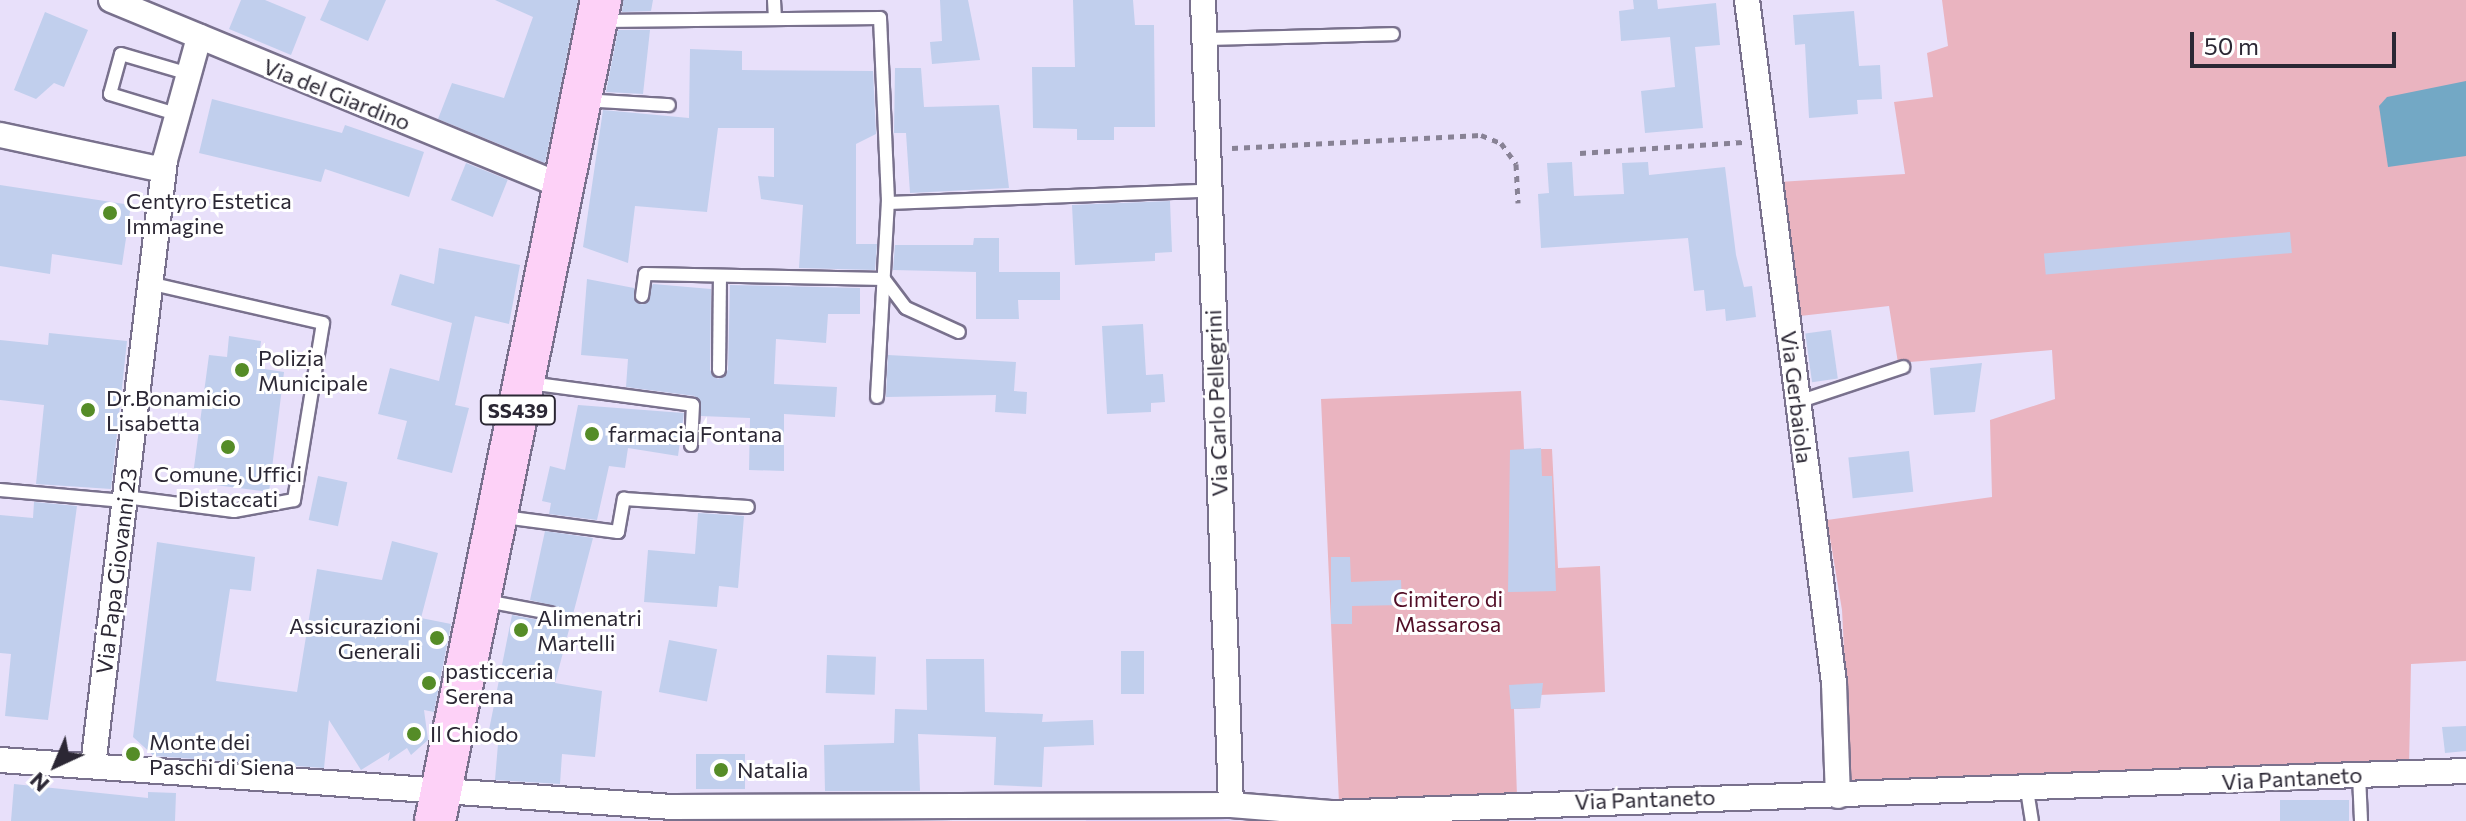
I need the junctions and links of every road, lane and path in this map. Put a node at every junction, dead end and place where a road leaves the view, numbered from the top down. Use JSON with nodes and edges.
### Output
{"nodes":[{"id":1,"x":111,"y":0,"type":"edge"},
{"id":2,"x":774,"y":0,"type":"edge"},
{"id":3,"x":1203,"y":0,"type":"edge"},
{"id":4,"x":1747,"y":0,"type":"edge"},
{"id":5,"x":601,"y":11,"type":"edge"},
{"id":6,"x":775,"y":17,"type":"junction"},
{"id":7,"x":1393,"y":34,"type":"dead end"},
{"id":8,"x":199,"y":37,"type":"junction"},
{"id":9,"x":1204,"y":39,"type":"junction"},
{"id":10,"x":189,"y":74,"type":"junction"},
{"id":11,"x":583,"y":100,"type":"junction"},
{"id":12,"x":669,"y":105,"type":"dead end"},
{"id":13,"x":176,"y":114,"type":"junction"},
{"id":14,"x":0,"y":135,"type":"edge"},
{"id":15,"x":1765,"y":141,"type":"junction"},
{"id":16,"x":1206,"y":150,"type":"junction"},
{"id":17,"x":1580,"y":153,"type":"dead end"},
{"id":18,"x":162,"y":178,"type":"junction"},
{"id":19,"x":564,"y":187,"type":"junction"},
{"id":20,"x":1206,"y":191,"type":"junction"},
{"id":21,"x":888,"y":203,"type":"junction"},
{"id":22,"x":1518,"y":203,"type":"dead end"},
{"id":23,"x":720,"y":276,"type":"junction"},
{"id":24,"x":884,"y":279,"type":"junction"},
{"id":25,"x":149,"y":283,"type":"junction"},
{"id":26,"x":642,"y":296,"type":"dead end"},
{"id":27,"x":959,"y":332,"type":"dead end"},
{"id":28,"x":1903,"y":367,"type":"dead end"},
{"id":29,"x":719,"y":370,"type":"dead end"},
{"id":30,"x":524,"y":382,"type":"junction"},
{"id":31,"x":877,"y":397,"type":"dead end"},
{"id":32,"x":1798,"y":402,"type":"junction"},
{"id":33,"x":691,"y":445,"type":"dead end"},
{"id":34,"x":0,"y":490,"type":"edge"},
{"id":35,"x":125,"y":499,"type":"junction"},
{"id":36,"x":748,"y":507,"type":"dead end"},
{"id":37,"x":495,"y":516,"type":"junction"},
{"id":38,"x":480,"y":600,"type":"junction"},
{"id":39,"x":550,"y":613,"type":"dead end"},
{"id":40,"x":0,"y":760,"type":"edge"},
{"id":41,"x":93,"y":766,"type":"junction"},
{"id":42,"x":2466,"y":771,"type":"edge"},
{"id":43,"x":2359,"y":775,"type":"junction"},
{"id":44,"x":2027,"y":790,"type":"junction"},
{"id":45,"x":1838,"y":796,"type":"junction"},
{"id":46,"x":437,"y":807,"type":"edge"},
{"id":47,"x":1867,"y":809,"type":"edge"},
{"id":48,"x":1238,"y":811,"type":"edge"},
{"id":49,"x":2032,"y":821,"type":"edge"},
{"id":50,"x":2361,"y":821,"type":"edge"}],
"edges":[{"from":1,"to":8,"type":"street","name":"Via del Giardino"},
{"from":2,"to":6,"type":"lane"},
{"from":3,"to":9,"type":"street","name":"Via Carlo Pellegrini"},
{"from":4,"to":15,"type":"street","name":"Via Gerbaiola"},
{"from":5,"to":6,"type":"lane"},
{"from":5,"to":11,"type":"main road","number":"SS439"},
{"from":6,"to":21,"type":"lane"},
{"from":7,"to":9,"type":"lane"},
{"from":8,"to":10,"type":"street","name":"Via Papa Giovanni 23"},
{"from":8,"to":19,"type":"street","name":"Via del Giardino"},
{"from":9,"to":16,"type":"street","name":"Via Carlo Pellegrini"},
{"from":10,"to":13,"type":"street","name":"Via Papa Giovanni 23"},
{"from":10,"to":13,"type":"lane"},
{"from":11,"to":12,"type":"lane"},
{"from":11,"to":19,"type":"main road","number":"SS439"},
{"from":13,"to":18,"type":"street","name":"Via Papa Giovanni 23"},
{"from":14,"to":18,"type":"street"},
{"from":15,"to":17,"type":"path"},
{"from":15,"to":32,"type":"street","name":"Via Gerbaiola"},
{"from":16,"to":20,"type":"street","name":"Via Carlo Pellegrini"},
{"from":16,"to":22,"type":"path"},
{"from":18,"to":25,"type":"street","name":"Via Papa Giovanni 23"},
{"from":19,"to":30,"type":"main road","number":"SS439"},
{"from":20,"to":21,"type":"lane"},
{"from":20,"to":48,"type":"street","name":"Via Carlo Pellegrini"},
{"from":21,"to":24,"type":"lane"},
{"from":23,"to":24,"type":"lane"},
{"from":23,"to":26,"type":"lane"},
{"from":23,"to":29,"type":"lane"},
{"from":24,"to":27,"type":"lane"},
{"from":24,"to":31,"type":"lane"},
{"from":25,"to":35,"type":"street","name":"Via Papa Giovanni 23"},
{"from":25,"to":35,"type":"lane"},
{"from":28,"to":32,"type":"lane"},
{"from":30,"to":33,"type":"lane"},
{"from":30,"to":37,"type":"main road","number":"SS439"},
{"from":32,"to":45,"type":"street","name":"Via Gerbaiola"},
{"from":34,"to":35,"type":"lane"},
{"from":35,"to":41,"type":"street","name":"Via Papa Giovanni 23"},
{"from":36,"to":37,"type":"lane"},
{"from":37,"to":38,"type":"main road","number":"SS439"},
{"from":38,"to":39,"type":"lane"},
{"from":38,"to":46,"type":"main road","number":"SS439"},
{"from":40,"to":41,"type":"street","name":"Via Pantaneto"},
{"from":41,"to":46,"type":"street","name":"Via Pantaneto"},
{"from":42,"to":43,"type":"street","name":"Via Pantaneto"},
{"from":43,"to":44,"type":"street","name":"Via Pantaneto"},
{"from":43,"to":50,"type":"lane"},
{"from":44,"to":47,"type":"street","name":"Via Pantaneto"},
{"from":44,"to":49,"type":"lane"},
{"from":45,"to":47,"type":"street","name":"Via Pantaneto"},
{"from":45,"to":48,"type":"street","name":"Via Pantaneto"},
{"from":46,"to":48,"type":"street","name":"Via Pantaneto"}]}
